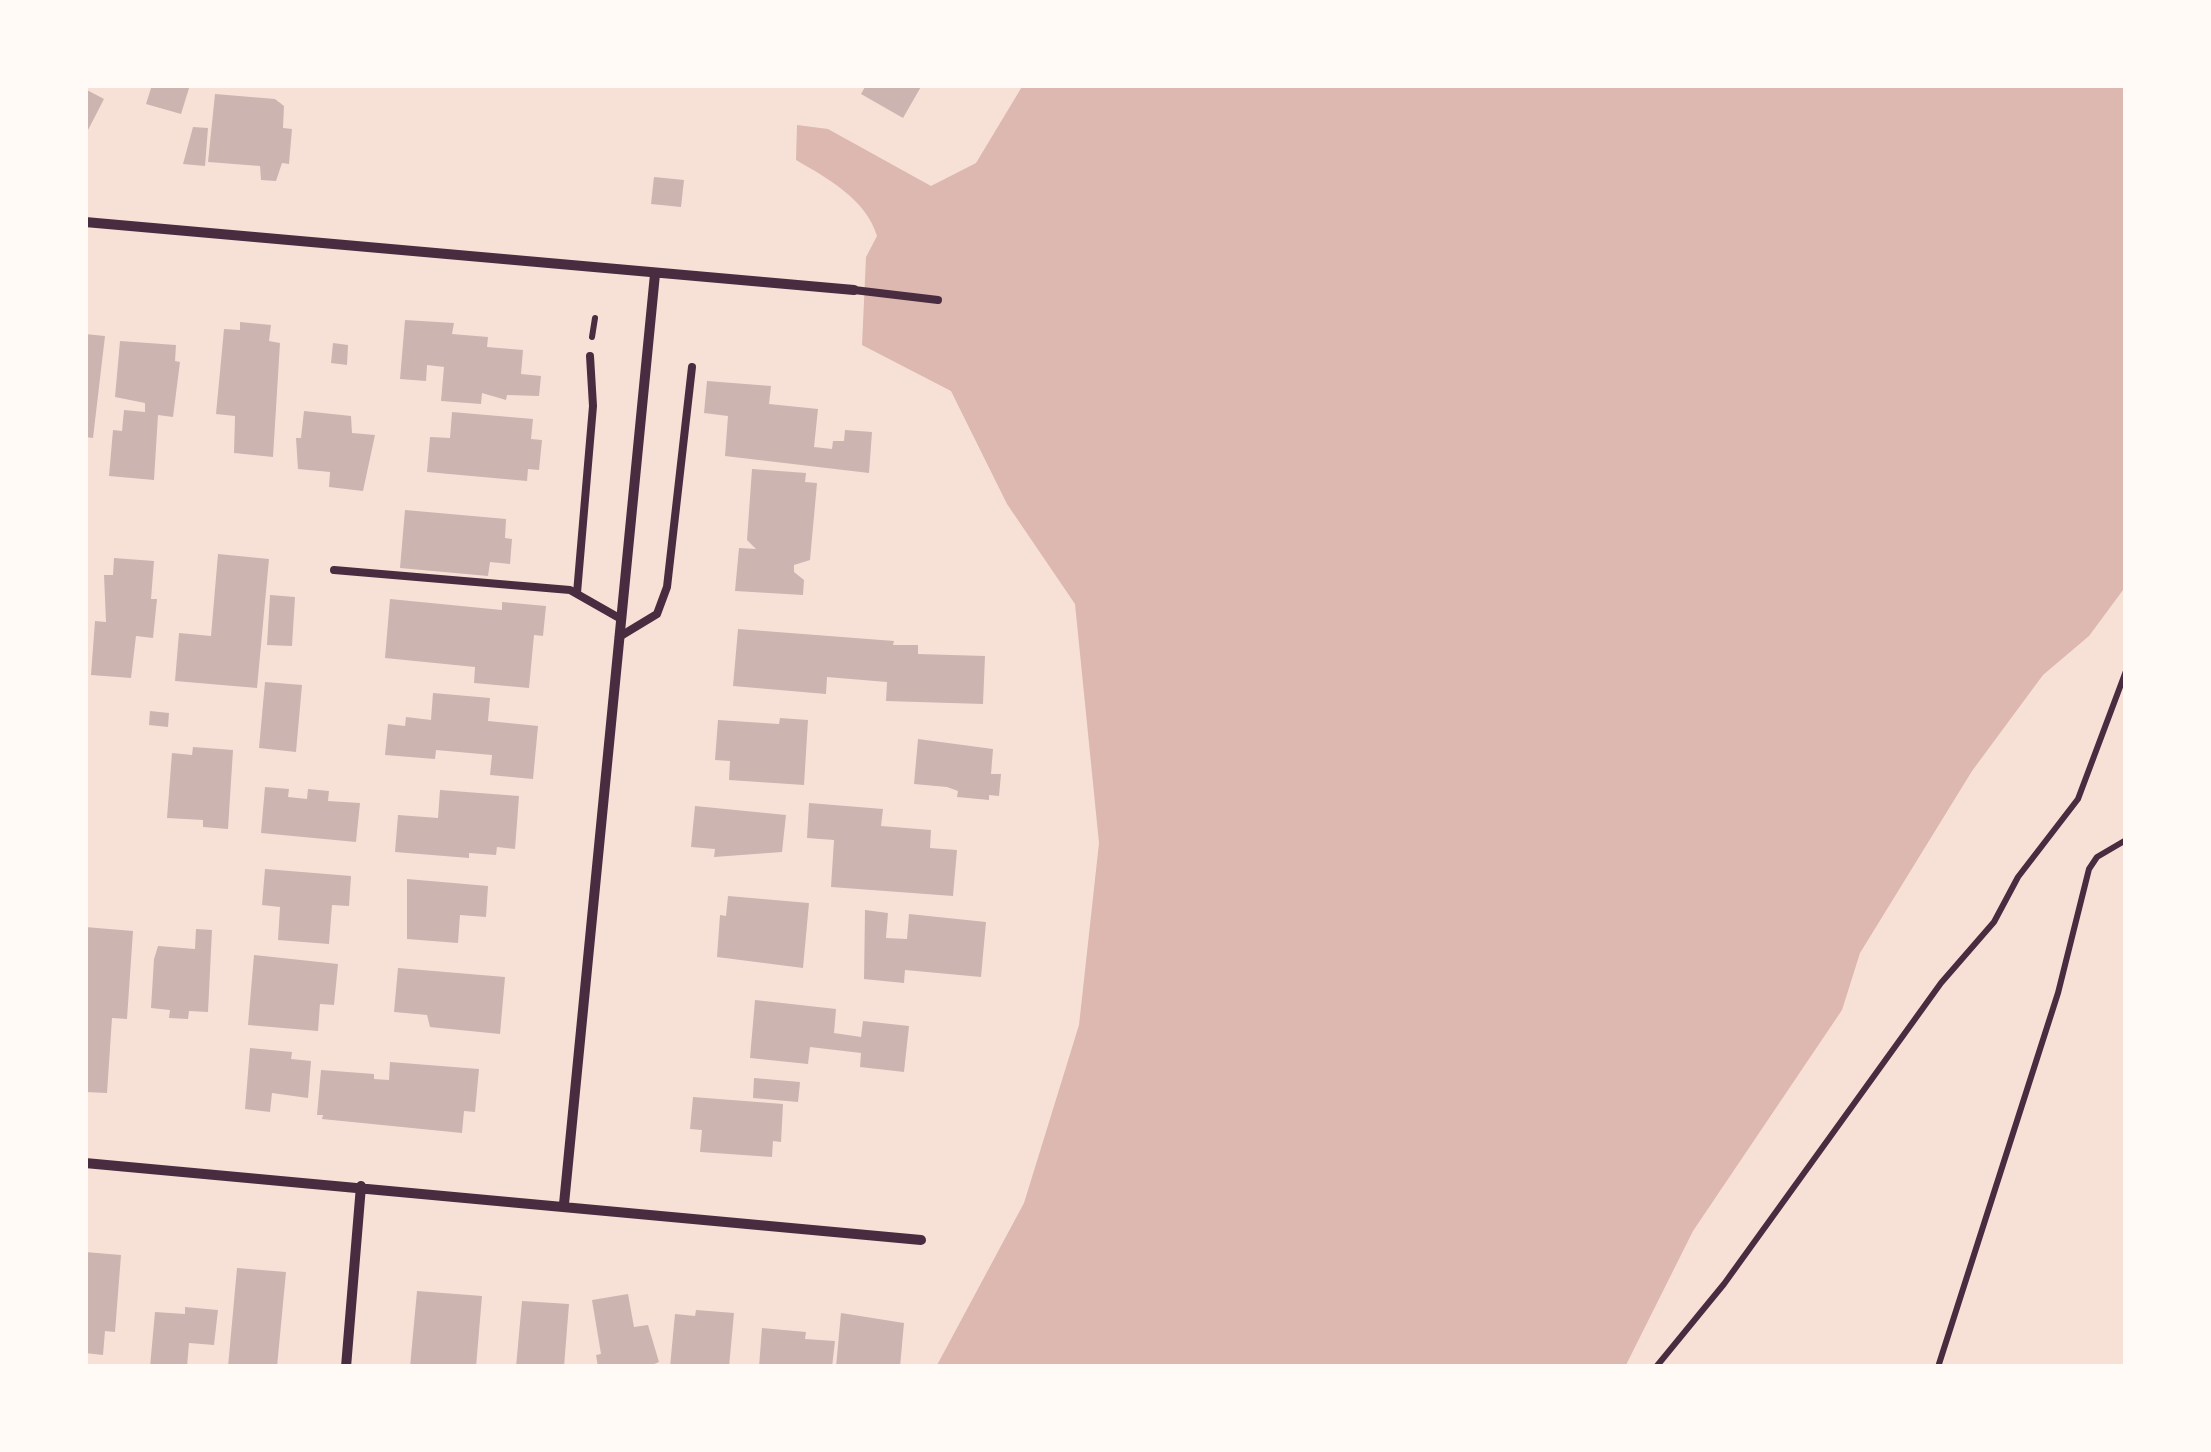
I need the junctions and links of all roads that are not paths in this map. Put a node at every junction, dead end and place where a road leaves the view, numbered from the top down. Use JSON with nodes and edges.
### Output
{"nodes":[{"id":1,"x":85,"y":222,"type":"edge"},
{"id":2,"x":655,"y":274,"type":"junction"},
{"id":3,"x":854,"y":290,"type":"joint"},
{"id":4,"x":938,"y":300,"type":"dead end"},
{"id":5,"x":590,"y":356,"type":"dead end"},
{"id":6,"x":692,"y":367,"type":"dead end"},
{"id":7,"x":334,"y":570,"type":"dead end"},
{"id":8,"x":576,"y":593,"type":"junction"},
{"id":9,"x":621,"y":619,"type":"junction"},
{"id":10,"x":620,"y":637,"type":"junction"},
{"id":11,"x":85,"y":1163,"type":"edge"},
{"id":12,"x":360,"y":1186,"type":"junction"},
{"id":13,"x":564,"y":1204,"type":"junction"},
{"id":14,"x":922,"y":1240,"type":"dead end"},
{"id":15,"x":346,"y":1367,"type":"edge"}],
"edges":[{"from":1,"to":2,"type":"street"},
{"from":2,"to":3,"type":"street"},
{"from":2,"to":9,"type":"street"},
{"from":3,"to":4,"type":"lane"},
{"from":5,"to":8,"type":"lane"},
{"from":6,"to":10,"type":"lane"},
{"from":7,"to":8,"type":"lane"},
{"from":8,"to":9,"type":"lane"},
{"from":9,"to":10,"type":"street"},
{"from":10,"to":13,"type":"street"},
{"from":11,"to":12,"type":"street"},
{"from":12,"to":13,"type":"street"},
{"from":12,"to":15,"type":"street"},
{"from":13,"to":14,"type":"street"}]}
